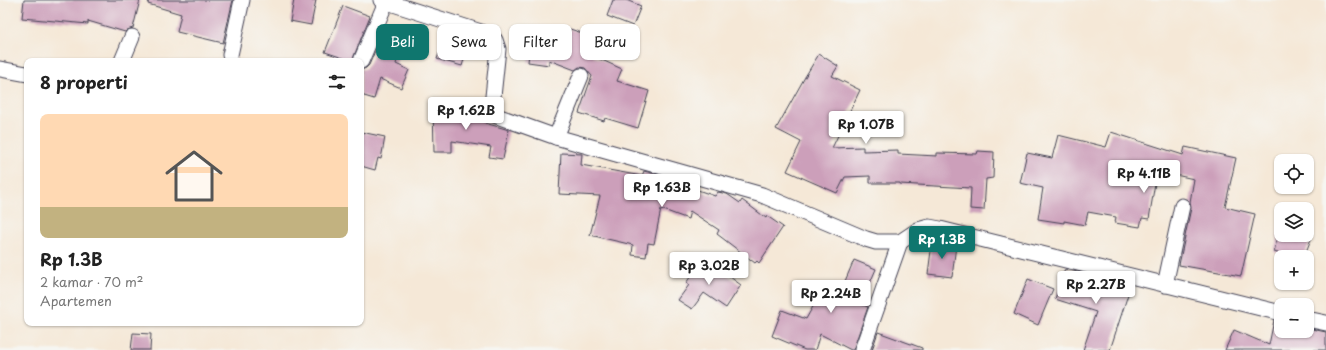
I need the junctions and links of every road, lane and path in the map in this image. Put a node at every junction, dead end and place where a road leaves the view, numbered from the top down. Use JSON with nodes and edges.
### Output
{"nodes":[{"id":1,"x":242,"y":0,"type":"edge"},
{"id":2,"x":383,"y":1,"type":"edge"},
{"id":3,"x":132,"y":37,"type":"dead end"},
{"id":4,"x":230,"y":55,"type":"dead end"},
{"id":5,"x":123,"y":58,"type":"edge"},
{"id":6,"x":362,"y":58,"type":"edge"},
{"id":7,"x":0,"y":69,"type":"edge"},
{"id":8,"x":24,"y":73,"type":"edge"},
{"id":9,"x":581,"y":76,"type":"dead end"},
{"id":10,"x":556,"y":137,"type":"junction"},
{"id":11,"x":1182,"y":206,"type":"dead end"},
{"id":12,"x":900,"y":242,"type":"junction"},
{"id":13,"x":1165,"y":284,"type":"junction"},
{"id":14,"x":1274,"y":311,"type":"edge"},
{"id":15,"x":1314,"y":320,"type":"edge"},
{"id":16,"x":1326,"y":323,"type":"edge"},
{"id":17,"x":862,"y":350,"type":"edge"}],
"edges":[{"from":1,"to":4,"type":"street"},
{"from":2,"to":6,"type":"street"},
{"from":2,"to":10,"type":"street"},
{"from":3,"to":5,"type":"street"},
{"from":7,"to":8,"type":"street"},
{"from":9,"to":10,"type":"street"},
{"from":10,"to":12,"type":"street"},
{"from":11,"to":13,"type":"street"},
{"from":12,"to":13,"type":"street"},
{"from":12,"to":17,"type":"street"},
{"from":13,"to":14,"type":"street"},
{"from":15,"to":16,"type":"street"}]}
